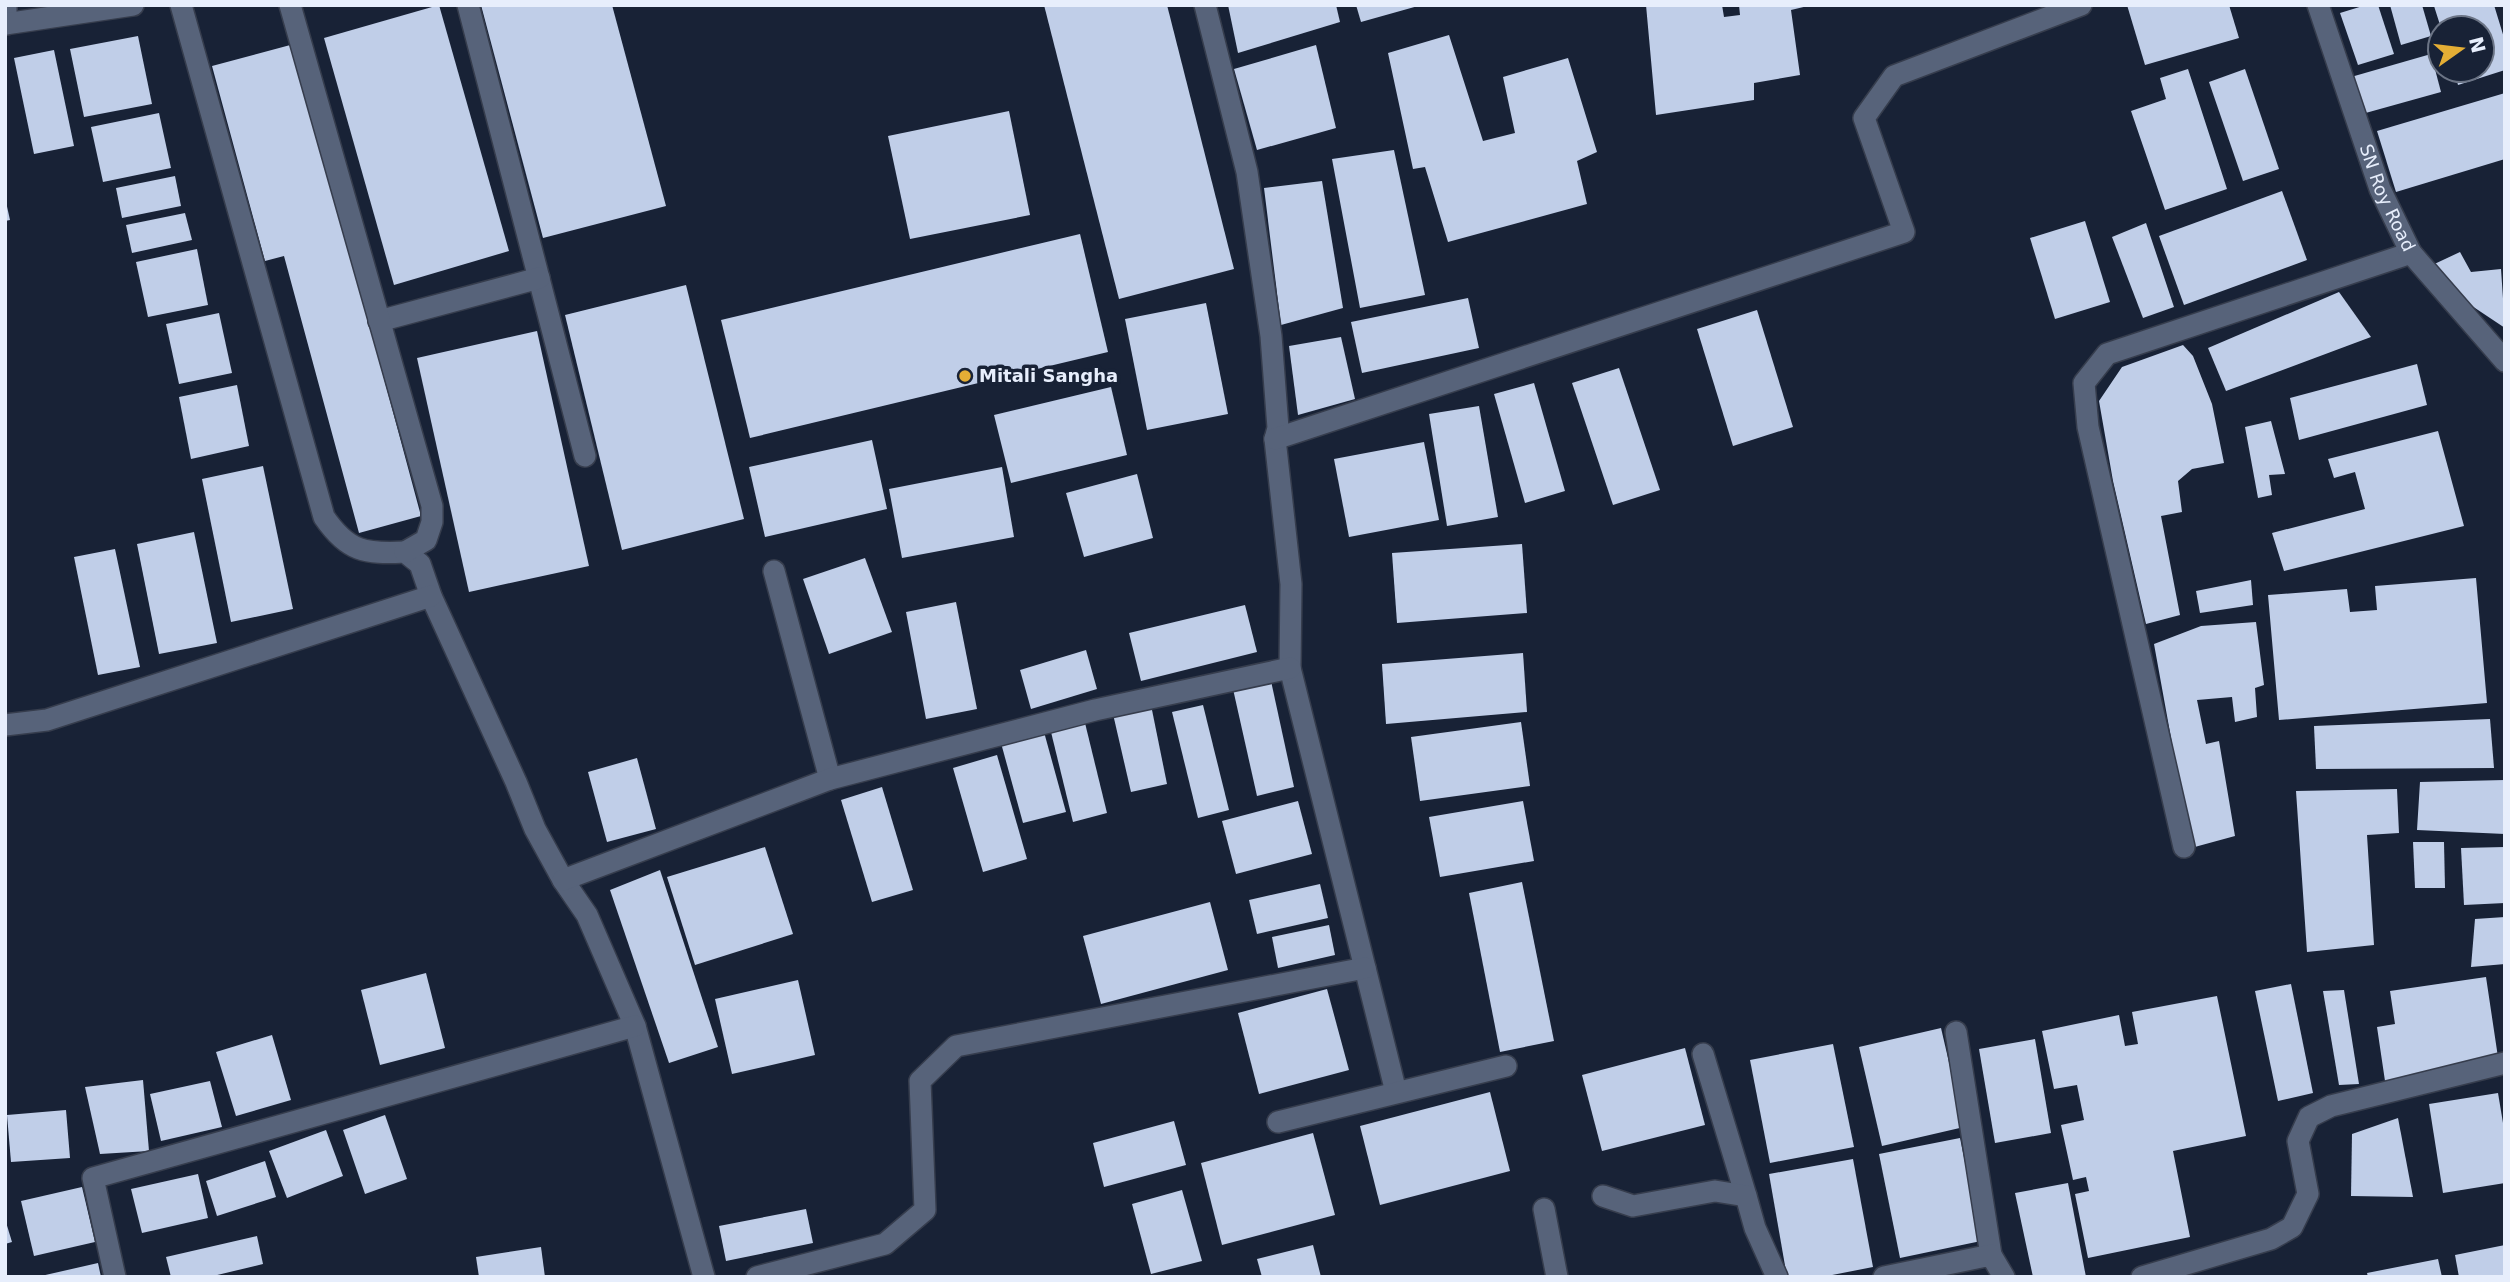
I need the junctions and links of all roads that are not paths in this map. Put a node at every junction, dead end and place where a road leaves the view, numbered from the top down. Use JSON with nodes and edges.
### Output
{"nodes":[{"id":1,"x":133,"y":5,"type":"edge"},
{"id":2,"x":181,"y":5,"type":"edge"},
{"id":3,"x":290,"y":5,"type":"edge"},
{"id":4,"x":468,"y":5,"type":"edge"},
{"id":5,"x":1205,"y":5,"type":"edge"},
{"id":6,"x":2081,"y":5,"type":"edge"},
{"id":7,"x":2318,"y":5,"type":"edge"},
{"id":8,"x":6,"y":18,"type":"edge"},
{"id":9,"x":2411,"y":253,"type":"junction"},
{"id":10,"x":539,"y":278,"type":"junction"},
{"id":11,"x":379,"y":321,"type":"junction"},
{"id":12,"x":2505,"y":361,"type":"edge"},
{"id":13,"x":1275,"y":439,"type":"junction"},
{"id":14,"x":585,"y":456,"type":"dead end"},
{"id":15,"x":405,"y":552,"type":"junction"},
{"id":16,"x":775,"y":572,"type":"dead end"},
{"id":17,"x":431,"y":596,"type":"junction"},
{"id":18,"x":1290,"y":668,"type":"junction"},
{"id":19,"x":5,"y":725,"type":"edge"},
{"id":20,"x":830,"y":779,"type":"junction"},
{"id":21,"x":2184,"y":847,"type":"dead end"},
{"id":22,"x":563,"y":880,"type":"junction"},
{"id":23,"x":1365,"y":968,"type":"junction"},
{"id":24,"x":635,"y":1026,"type":"junction"},
{"id":25,"x":1956,"y":1032,"type":"dead end"},
{"id":26,"x":1703,"y":1054,"type":"dead end"},
{"id":27,"x":2505,"y":1063,"type":"edge"},
{"id":28,"x":1506,"y":1066,"type":"dead end"},
{"id":29,"x":1396,"y":1092,"type":"junction"},
{"id":30,"x":1278,"y":1122,"type":"dead end"},
{"id":31,"x":1603,"y":1196,"type":"dead end"},
{"id":32,"x":1746,"y":1196,"type":"junction"},
{"id":33,"x":1544,"y":1209,"type":"dead end"},
{"id":34,"x":1991,"y":1255,"type":"junction"},
{"id":35,"x":115,"y":1277,"type":"edge"},
{"id":36,"x":704,"y":1277,"type":"edge"},
{"id":37,"x":757,"y":1277,"type":"edge"},
{"id":38,"x":1557,"y":1277,"type":"edge"},
{"id":39,"x":1777,"y":1277,"type":"edge"},
{"id":40,"x":1884,"y":1277,"type":"edge"},
{"id":41,"x":2004,"y":1277,"type":"edge"},
{"id":42,"x":2142,"y":1277,"type":"edge"}],
"edges":[{"from":1,"to":8,"type":"street"},
{"from":2,"to":15,"type":"street"},
{"from":3,"to":11,"type":"street"},
{"from":4,"to":10,"type":"street"},
{"from":5,"to":13,"type":"street"},
{"from":6,"to":13,"type":"street"},
{"from":7,"to":9,"type":"street","name":"SN Roy Road"},
{"from":9,"to":12,"type":"street","name":"SN Roy Road"},
{"from":9,"to":21,"type":"street"},
{"from":10,"to":11,"type":"street"},
{"from":10,"to":14,"type":"street"},
{"from":11,"to":15,"type":"street"},
{"from":13,"to":18,"type":"street"},
{"from":15,"to":17,"type":"street"},
{"from":16,"to":20,"type":"street"},
{"from":17,"to":19,"type":"street"},
{"from":17,"to":22,"type":"street"},
{"from":18,"to":20,"type":"street"},
{"from":18,"to":23,"type":"street"},
{"from":20,"to":22,"type":"street"},
{"from":22,"to":24,"type":"street"},
{"from":23,"to":29,"type":"street"},
{"from":23,"to":37,"type":"street"},
{"from":24,"to":35,"type":"street"},
{"from":24,"to":36,"type":"street"},
{"from":25,"to":34,"type":"street"},
{"from":26,"to":32,"type":"street"},
{"from":27,"to":42,"type":"street"},
{"from":28,"to":29,"type":"street"},
{"from":29,"to":30,"type":"street"},
{"from":31,"to":32,"type":"street"},
{"from":32,"to":39,"type":"street"},
{"from":33,"to":38,"type":"street"},
{"from":34,"to":40,"type":"street"},
{"from":34,"to":41,"type":"street"}]}
